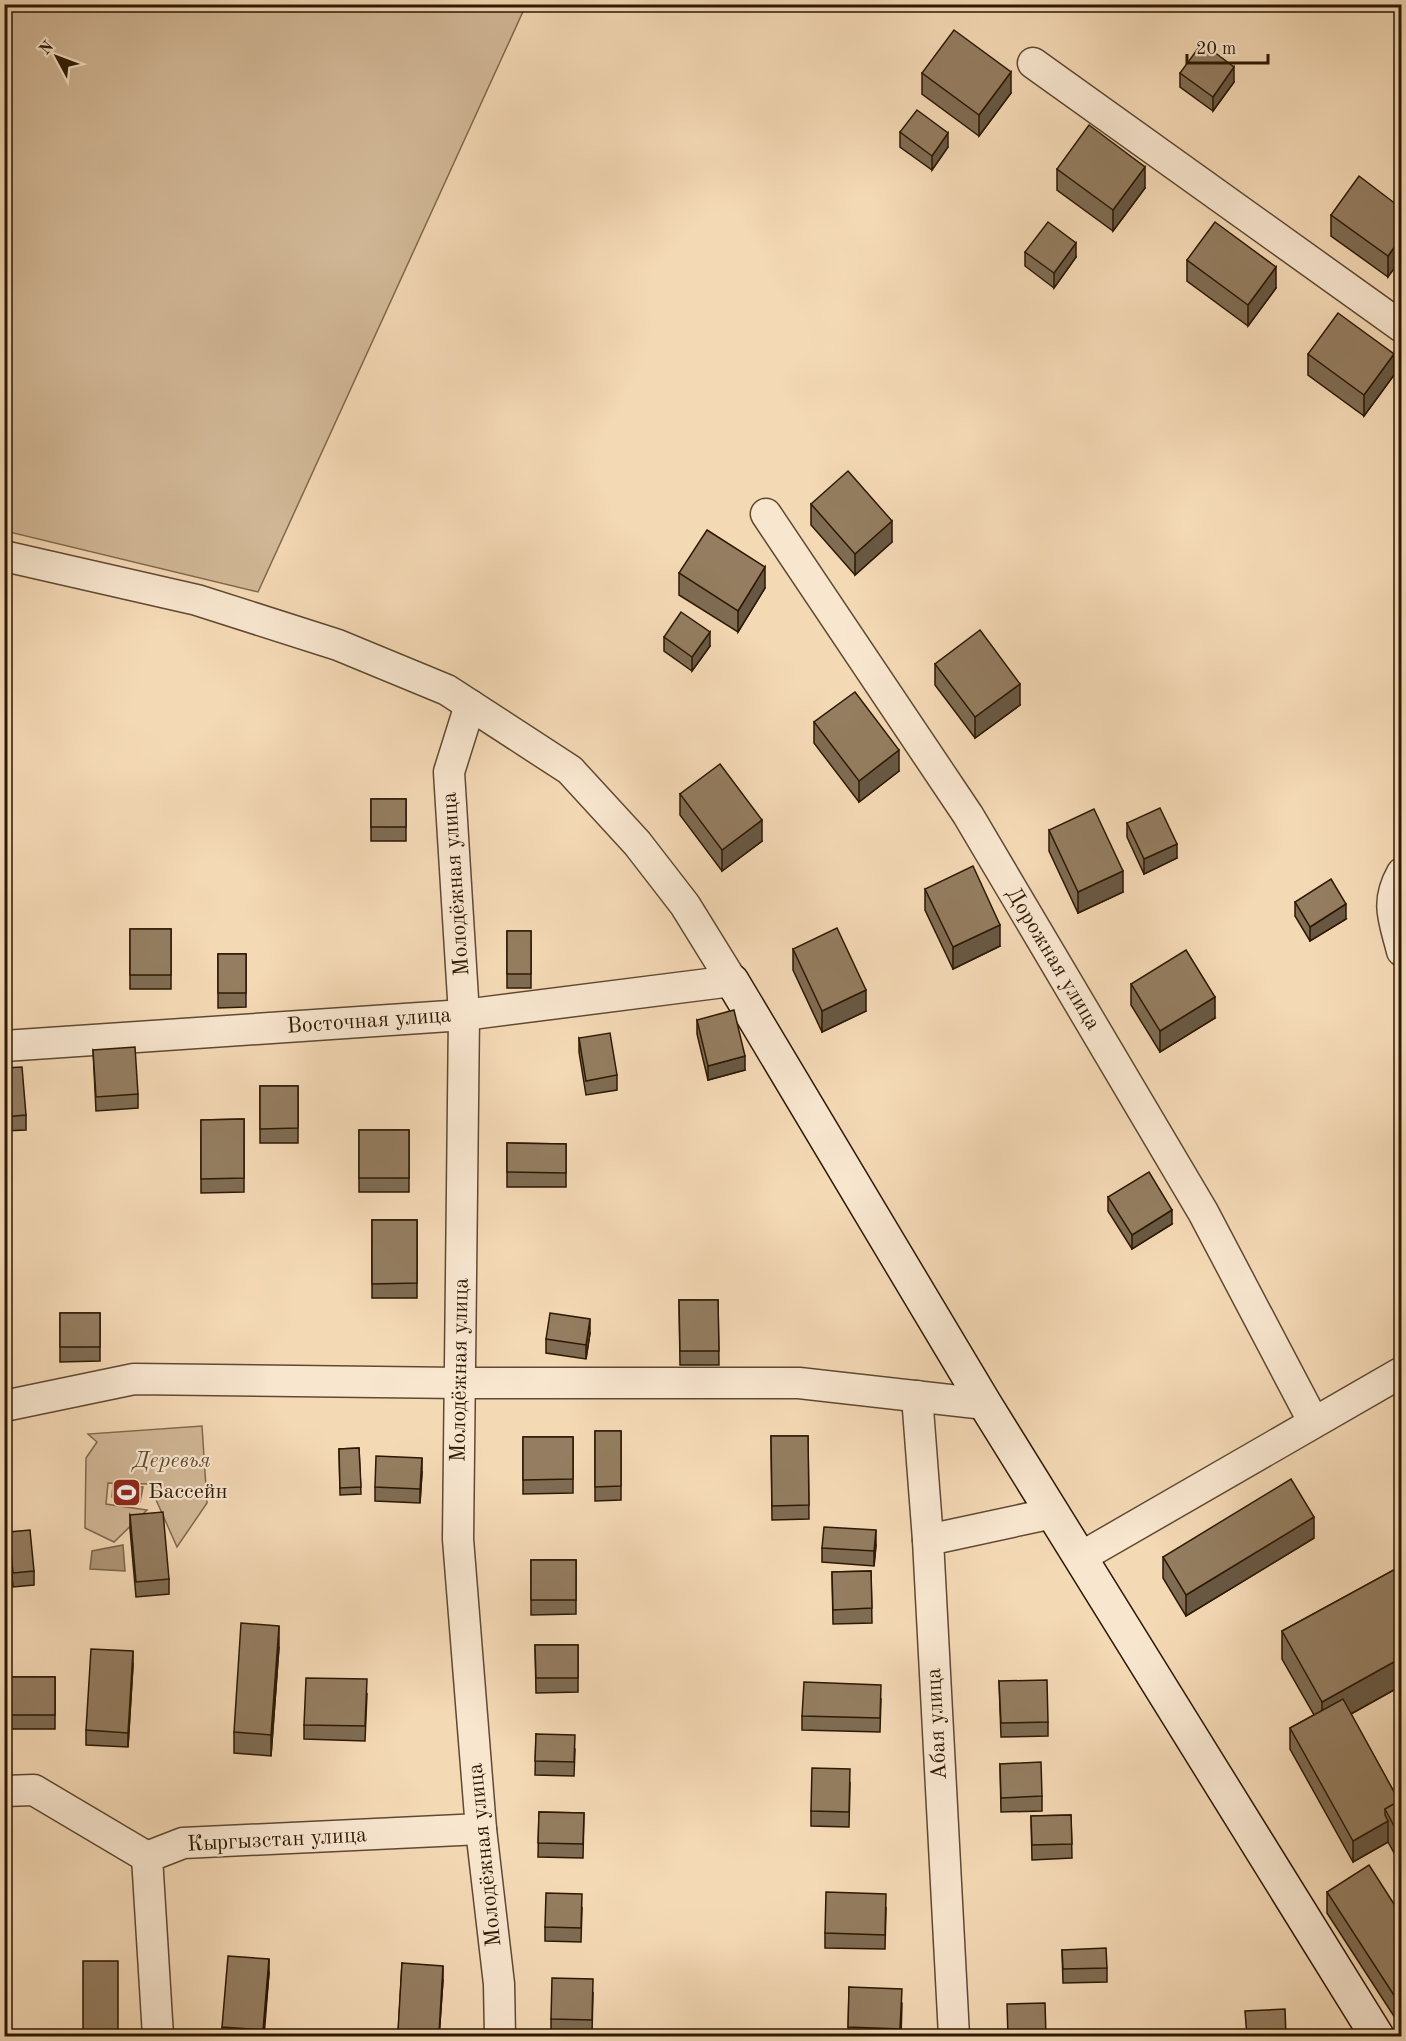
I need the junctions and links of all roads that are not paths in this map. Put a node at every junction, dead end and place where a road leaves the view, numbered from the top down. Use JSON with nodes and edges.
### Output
{"nodes":[{"id":1,"x":1033,"y":63,"type":"dead end"},
{"id":2,"x":1401,"y":327,"type":"edge"},
{"id":3,"x":766,"y":514,"type":"dead end"},
{"id":4,"x":4,"y":556,"type":"edge"},
{"id":5,"x":470,"y":705,"type":"junction"},
{"id":6,"x":1401,"y":873,"type":"edge"},
{"id":7,"x":1401,"y":951,"type":"edge"},
{"id":8,"x":732,"y":981,"type":"junction"},
{"id":9,"x":464,"y":1015,"type":"junction"},
{"id":10,"x":4,"y":1046,"type":"edge"},
{"id":11,"x":1401,"y":1372,"type":"edge"},
{"id":12,"x":459,"y":1383,"type":"junction"},
{"id":13,"x":917,"y":1396,"type":"junction"},
{"id":14,"x":985,"y":1404,"type":"junction"},
{"id":15,"x":4,"y":1406,"type":"edge"},
{"id":16,"x":1313,"y":1421,"type":"junction"},
{"id":17,"x":1053,"y":1513,"type":"junction"},
{"id":18,"x":928,"y":1540,"type":"junction"},
{"id":19,"x":1081,"y":1557,"type":"junction"},
{"id":20,"x":4,"y":1791,"type":"edge"},
{"id":21,"x":481,"y":1829,"type":"junction"},
{"id":22,"x":147,"y":1857,"type":"junction"},
{"id":23,"x":158,"y":2037,"type":"edge"},
{"id":24,"x":500,"y":2037,"type":"edge"},
{"id":25,"x":954,"y":2037,"type":"edge"},
{"id":26,"x":1377,"y":2037,"type":"edge"}],
"edges":[{"from":1,"to":2,"type":"street"},
{"from":3,"to":16,"type":"street","name":"Дорожная улица"},
{"from":4,"to":5,"type":"street"},
{"from":5,"to":8,"type":"street"},
{"from":5,"to":9,"type":"street","name":"Молодёжная улица"},
{"from":6,"to":7,"type":"street"},
{"from":8,"to":9,"type":"street","name":"Восточная улица"},
{"from":8,"to":14,"type":"street"},
{"from":9,"to":10,"type":"street","name":"Восточная улица"},
{"from":9,"to":12,"type":"street","name":"Молодёжная улица"},
{"from":11,"to":16,"type":"street"},
{"from":12,"to":13,"type":"street"},
{"from":12,"to":15,"type":"street"},
{"from":12,"to":21,"type":"street","name":"Молодёжная улица"},
{"from":13,"to":14,"type":"street"},
{"from":13,"to":18,"type":"street","name":"Абая улица"},
{"from":14,"to":17,"type":"street"},
{"from":16,"to":19,"type":"street"},
{"from":17,"to":18,"type":"street"},
{"from":17,"to":19,"type":"street"},
{"from":18,"to":25,"type":"street","name":"Абая улица"},
{"from":19,"to":26,"type":"street"},
{"from":20,"to":22,"type":"street"},
{"from":21,"to":22,"type":"street","name":"Кыргызстан улица"},
{"from":21,"to":24,"type":"street","name":"Молодёжная улица"},
{"from":22,"to":23,"type":"street"}]}
